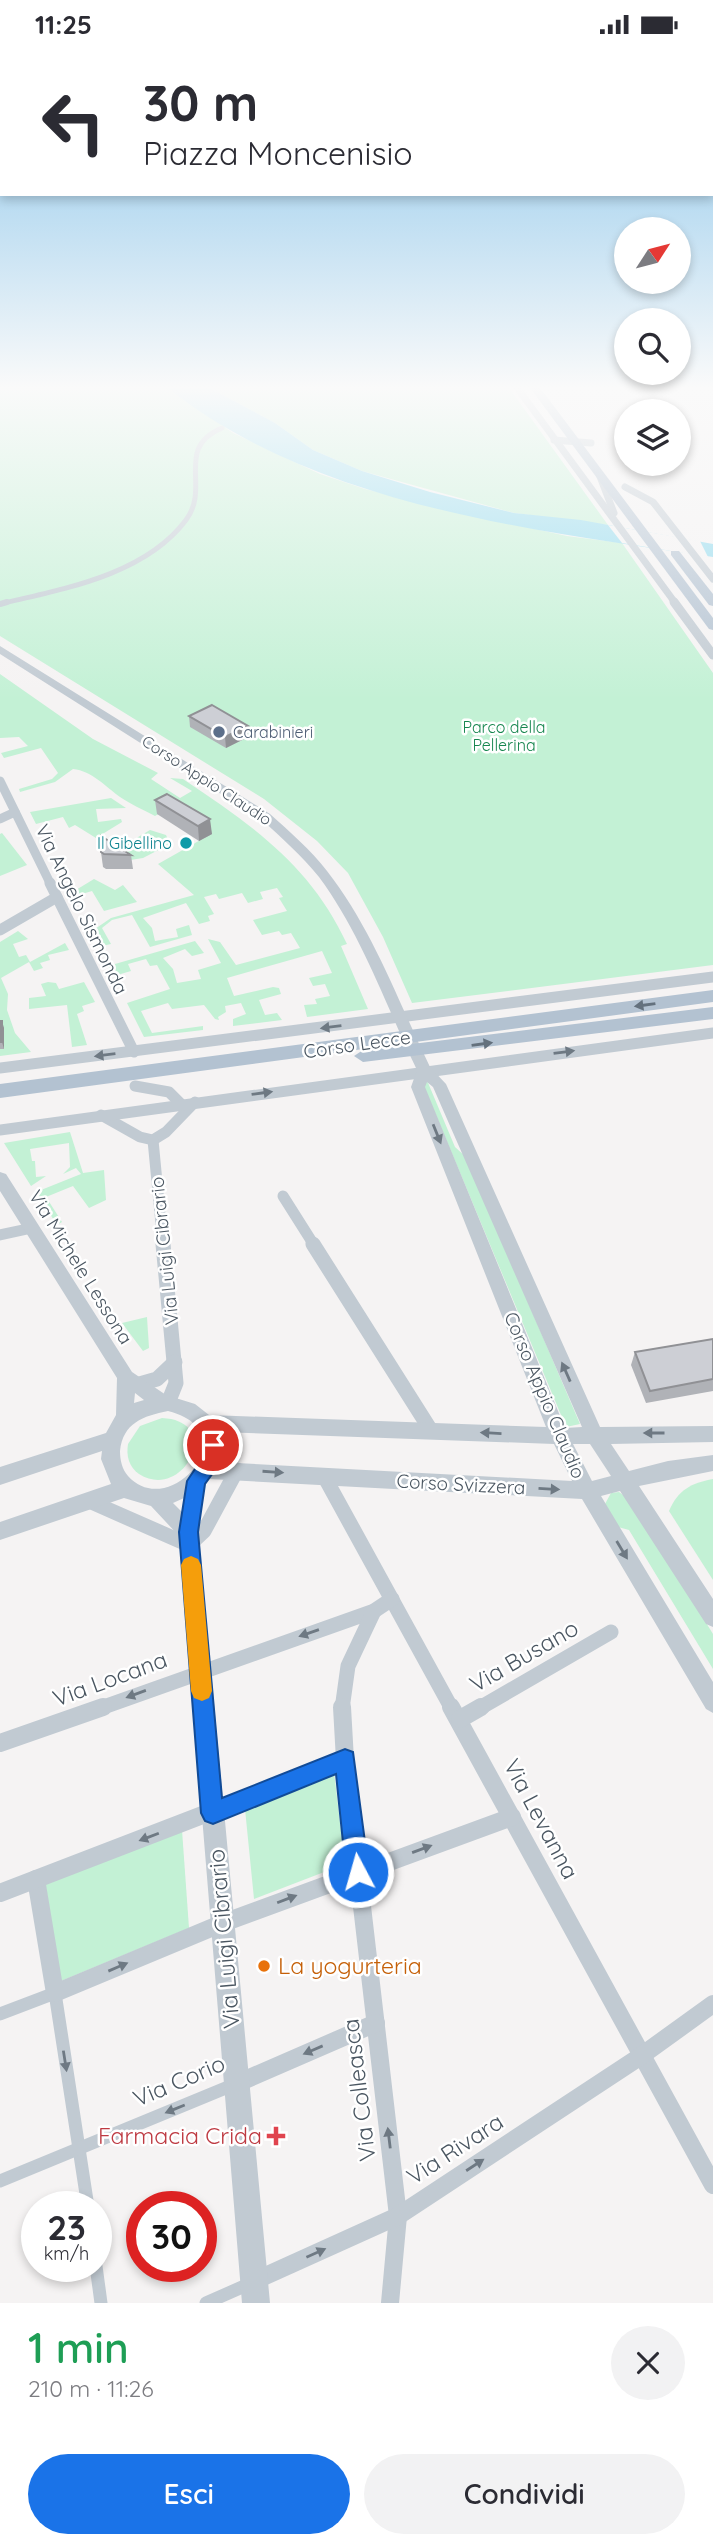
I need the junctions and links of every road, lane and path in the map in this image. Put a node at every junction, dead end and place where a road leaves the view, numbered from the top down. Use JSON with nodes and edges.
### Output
{"nodes":[{"id":1,"x":197,"y":490,"type":"edge"},
{"id":2,"x":593,"y":490,"type":"edge"},
{"id":3,"x":605,"y":490,"type":"edge"},
{"id":4,"x":612,"y":490,"type":"edge"},
{"id":5,"x":627,"y":490,"type":"edge"},
{"id":6,"x":631,"y":490,"type":"edge"},
{"id":7,"x":618,"y":523,"type":"junction"},
{"id":8,"x":713,"y":579,"type":"edge"},
{"id":9,"x":713,"y":602,"type":"edge"},
{"id":10,"x":0,"y":604,"type":"edge"},
{"id":11,"x":713,"y":625,"type":"edge"},
{"id":12,"x":0,"y":649,"type":"edge"},
{"id":13,"x":713,"y":655,"type":"edge"},
{"id":14,"x":0,"y":781,"type":"edge"},
{"id":15,"x":15,"y":812,"type":"junction"},
{"id":16,"x":0,"y":818,"type":"edge"},
{"id":17,"x":57,"y":897,"type":"junction"},
{"id":18,"x":0,"y":930,"type":"edge"},
{"id":19,"x":713,"y":977,"type":"edge"},
{"id":20,"x":713,"y":996,"type":"edge"},
{"id":21,"x":713,"y":1013,"type":"edge"},
{"id":22,"x":398,"y":1018,"type":"junction"},
{"id":23,"x":713,"y":1033,"type":"edge"},
{"id":24,"x":410,"y":1044,"type":"junction"},
{"id":25,"x":134,"y":1052,"type":"junction"},
{"id":26,"x":0,"y":1068,"type":"edge"},
{"id":27,"x":424,"y":1070,"type":"junction"},
{"id":28,"x":135,"y":1086,"type":"junction"},
{"id":29,"x":0,"y":1091,"type":"edge"},
{"id":30,"x":195,"y":1102,"type":"junction"},
{"id":31,"x":181,"y":1104,"type":"junction"},
{"id":32,"x":0,"y":1105,"type":"edge"},
{"id":33,"x":101,"y":1115,"type":"junction"},
{"id":34,"x":0,"y":1130,"type":"edge"},
{"id":35,"x":153,"y":1140,"type":"junction"},
{"id":36,"x":0,"y":1178,"type":"edge"},
{"id":37,"x":284,"y":1196,"type":"dead end"},
{"id":38,"x":32,"y":1228,"type":"junction"},
{"id":39,"x":0,"y":1235,"type":"edge"},
{"id":40,"x":174,"y":1362,"type":"junction"},
{"id":41,"x":131,"y":1381,"type":"junction"},
{"id":42,"x":166,"y":1403,"type":"junction"},
{"id":43,"x":125,"y":1419,"type":"junction"},
{"id":44,"x":206,"y":1423,"type":"junction"},
{"id":45,"x":430,"y":1429,"type":"junction"},
{"id":46,"x":594,"y":1434,"type":"junction"},
{"id":47,"x":713,"y":1434,"type":"edge"},
{"id":48,"x":559,"y":1436,"type":"junction"},
{"id":49,"x":111,"y":1440,"type":"junction"},
{"id":50,"x":713,"y":1462,"type":"edge"},
{"id":51,"x":237,"y":1470,"type":"junction"},
{"id":52,"x":0,"y":1476,"type":"edge"},
{"id":53,"x":201,"y":1476,"type":"junction"},
{"id":54,"x":324,"y":1476,"type":"junction"},
{"id":55,"x":626,"y":1480,"type":"junction"},
{"id":56,"x":127,"y":1488,"type":"junction"},
{"id":57,"x":587,"y":1492,"type":"junction"},
{"id":58,"x":155,"y":1497,"type":"junction"},
{"id":59,"x":89,"y":1501,"type":"junction"},
{"id":60,"x":0,"y":1531,"type":"edge"},
{"id":61,"x":189,"y":1539,"type":"junction"},
{"id":62,"x":392,"y":1599,"type":"junction"},
{"id":63,"x":374,"y":1611,"type":"junction"},
{"id":64,"x":713,"y":1617,"type":"edge"},
{"id":65,"x":611,"y":1632,"type":"dead end"},
{"id":66,"x":200,"y":1671,"type":"junction"},
{"id":67,"x":713,"y":1702,"type":"edge"},
{"id":68,"x":460,"y":1719,"type":"junction"},
{"id":69,"x":0,"y":1743,"type":"edge"},
{"id":70,"x":345,"y":1760,"type":"junction"},
{"id":71,"x":213,"y":1813,"type":"junction"},
{"id":72,"x":512,"y":1817,"type":"junction"},
{"id":73,"x":358,"y":1872,"type":"junction"},
{"id":74,"x":36,"y":1879,"type":"junction"},
{"id":75,"x":0,"y":1893,"type":"edge"},
{"id":76,"x":223,"y":1923,"type":"junction"},
{"id":77,"x":55,"y":1993,"type":"junction"},
{"id":78,"x":713,"y":2004,"type":"edge"},
{"id":79,"x":0,"y":2014,"type":"edge"},
{"id":80,"x":376,"y":2023,"type":"junction"},
{"id":81,"x":641,"y":2056,"type":"junction"},
{"id":82,"x":238,"y":2083,"type":"junction"},
{"id":83,"x":79,"y":2149,"type":"junction"},
{"id":84,"x":0,"y":2181,"type":"edge"},
{"id":85,"x":713,"y":2185,"type":"edge"},
{"id":86,"x":86,"y":2191,"type":"edge"},
{"id":87,"x":398,"y":2216,"type":"junction"},
{"id":88,"x":98,"y":2282,"type":"edge"},
{"id":89,"x":255,"y":2292,"type":"edge"},
{"id":90,"x":101,"y":2303,"type":"edge"},
{"id":91,"x":206,"y":2303,"type":"edge"},
{"id":92,"x":390,"y":2303,"type":"edge"}],
"edges":[{"from":1,"to":10,"type":"street"},
{"from":2,"to":7,"type":"street"},
{"from":3,"to":7,"type":"street"},
{"from":4,"to":11,"type":"main road"},
{"from":5,"to":9,"type":"main road"},
{"from":6,"to":8,"type":"street"},
{"from":7,"to":13,"type":"street"},
{"from":12,"to":22,"type":"street","name":"Corso Appio Claudio"},
{"from":14,"to":15,"type":"street","name":"Via Angelo Sismonda"},
{"from":15,"to":16,"type":"street"},
{"from":15,"to":17,"type":"street","name":"Via Angelo Sismonda"},
{"from":17,"to":18,"type":"street"},
{"from":17,"to":25,"type":"street","name":"Via Angelo Sismonda"},
{"from":19,"to":22,"type":"street","name":"Corso Lecce"},
{"from":20,"to":24,"type":"main road","name":"Corso Lecce","one_way":true},
{"from":24,"to":21,"type":"main road","name":"Corso Lecce","one_way":true},
{"from":22,"to":24,"type":"street","name":"Corso Appio Claudio"},
{"from":22,"to":25,"type":"street","name":"Corso Lecce","one_way":true},
{"from":27,"to":23,"type":"street","name":"Corso Lecce","one_way":true},
{"from":24,"to":27,"type":"street","name":"Corso Appio Claudio"},
{"from":24,"to":28,"type":"main road","name":"Corso Lecce"},
{"from":24,"to":29,"type":"main road","name":"Corso Lecce"},
{"from":25,"to":26,"type":"street","name":"Corso Lecce","one_way":true},
{"from":30,"to":27,"type":"street","name":"Corso Lecce","one_way":true},
{"from":46,"to":27,"type":"street","name":"Corso Appio Claudio","one_way":true},
{"from":27,"to":48,"type":"street","name":"Corso Appio Claudio","one_way":true},
{"from":28,"to":31,"type":"street","name":"Corso Lecce"},
{"from":28,"to":32,"type":"main road","name":"Corso Lecce"},
{"from":30,"to":31,"type":"street","name":"Corso Lecce"},
{"from":30,"to":35,"type":"street"},
{"from":31,"to":33,"type":"street","name":"Corso Lecce"},
{"from":33,"to":34,"type":"street","name":"Corso Lecce"},
{"from":33,"to":35,"type":"street"},
{"from":35,"to":40,"type":"street","name":"Via Luigi Cibrario"},
{"from":36,"to":38,"type":"street","name":"Via Michele Lessona"},
{"from":37,"to":45,"type":"street"},
{"from":38,"to":39,"type":"street"},
{"from":38,"to":41,"type":"street","name":"Via Michele Lessona"},
{"from":40,"to":41,"type":"street"},
{"from":40,"to":42,"type":"street","name":"Via Luigi Cibrario"},
{"from":41,"to":42,"type":"street","name":"Via Michele Lessona"},
{"from":41,"to":43,"type":"street"},
{"from":42,"to":43,"type":"street"},
{"from":42,"to":44,"type":"street"},
{"from":43,"to":49,"type":"street"},
{"from":44,"to":45,"type":"street"},
{"from":44,"to":53,"type":"street"},
{"from":48,"to":45,"type":"street","one_way":true},
{"from":47,"to":46,"type":"street","one_way":true},
{"from":46,"to":48,"type":"street"},
{"from":46,"to":55,"type":"street","name":"Corso Appio Claudio"},
{"from":48,"to":57,"type":"street","name":"Corso Appio Claudio"},
{"from":49,"to":52,"type":"street"},
{"from":49,"to":56,"type":"street"},
{"from":50,"to":55,"type":"street","name":"Corso Svizzera"},
{"from":51,"to":53,"type":"street","name":"Corso Svizzera"},
{"from":51,"to":54,"type":"street","name":"Corso Svizzera","one_way":true},
{"from":51,"to":61,"type":"street"},
{"from":53,"to":58,"type":"street"},
{"from":53,"to":61,"type":"street","name":"Via Luigi Cibrario"},
{"from":54,"to":57,"type":"street","name":"Corso Svizzera","one_way":true},
{"from":54,"to":62,"type":"street","name":"Via Levanna"},
{"from":55,"to":57,"type":"street","name":"Corso Svizzera"},
{"from":55,"to":64,"type":"street","name":"Corso Appio Claudio"},
{"from":56,"to":58,"type":"street"},
{"from":56,"to":59,"type":"street"},
{"from":57,"to":67,"type":"street","name":"Corso Appio Claudio","one_way":true},
{"from":58,"to":61,"type":"street"},
{"from":59,"to":60,"type":"street"},
{"from":59,"to":61,"type":"street"},
{"from":61,"to":66,"type":"street","name":"Via Luigi Cibrario"},
{"from":62,"to":63,"type":"street","name":"Via Locana"},
{"from":62,"to":68,"type":"street","name":"Via Levanna"},
{"from":63,"to":66,"type":"street","name":"Via Locana","one_way":true},
{"from":63,"to":70,"type":"street"},
{"from":65,"to":68,"type":"street","name":"Via Busano"},
{"from":66,"to":69,"type":"street","name":"Via Locana","one_way":true},
{"from":66,"to":71,"type":"street","name":"Via Luigi Cibrario"},
{"from":68,"to":72,"type":"street","name":"Via Levanna"},
{"from":70,"to":71,"type":"street"},
{"from":70,"to":73,"type":"street"},
{"from":71,"to":74,"type":"street","one_way":true},
{"from":71,"to":76,"type":"street","name":"Via Luigi Cibrario"},
{"from":73,"to":72,"type":"street","one_way":true},
{"from":72,"to":81,"type":"street","name":"Via Levanna"},
{"from":76,"to":73,"type":"street","one_way":true},
{"from":73,"to":80,"type":"street","name":"Via Colleasca"},
{"from":74,"to":75,"type":"street"},
{"from":74,"to":77,"type":"street"},
{"from":77,"to":76,"type":"street","one_way":true},
{"from":76,"to":82,"type":"street","name":"Via Luigi Cibrario"},
{"from":77,"to":79,"type":"street"},
{"from":77,"to":83,"type":"street","one_way":true},
{"from":78,"to":81,"type":"street","name":"Via Rivara"},
{"from":80,"to":82,"type":"street","name":"Via Corio","one_way":true},
{"from":87,"to":80,"type":"street","name":"Via Colleasca","one_way":true},
{"from":81,"to":85,"type":"street","name":"Via Levanna"},
{"from":87,"to":81,"type":"street","name":"Via Rivara","one_way":true},
{"from":82,"to":83,"type":"street","name":"Via Corio","one_way":true},
{"from":82,"to":89,"type":"street","name":"Via Luigi Cibrario"},
{"from":83,"to":84,"type":"street","name":"Via Corio"},
{"from":83,"to":86,"type":"street"},
{"from":89,"to":87,"type":"street","name":"Via Rivara","one_way":true},
{"from":87,"to":92,"type":"street","name":"Via Colleasca"},
{"from":88,"to":90,"type":"street"},
{"from":89,"to":91,"type":"street","name":"Via Rivara"}]}
